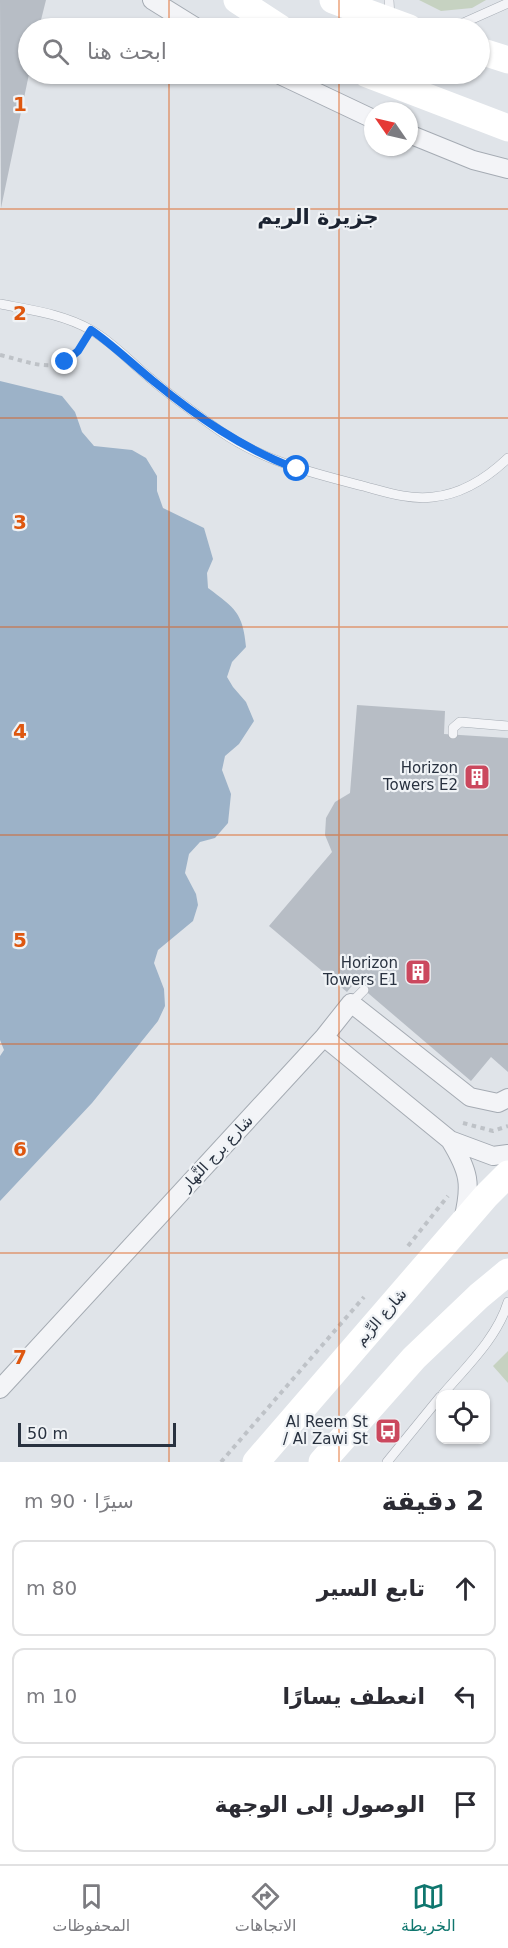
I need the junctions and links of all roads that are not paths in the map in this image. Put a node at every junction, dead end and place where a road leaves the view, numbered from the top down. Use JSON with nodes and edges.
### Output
{"nodes":[{"id":1,"x":152,"y":0,"type":"edge"},
{"id":2,"x":237,"y":0,"type":"edge"},
{"id":3,"x":335,"y":1,"type":"edge"},
{"id":4,"x":508,"y":3,"type":"edge"},
{"id":5,"x":396,"y":17,"type":"edge"},
{"id":6,"x":181,"y":18,"type":"edge"},
{"id":7,"x":265,"y":18,"type":"edge"},
{"id":8,"x":474,"y":18,"type":"edge"},
{"id":9,"x":490,"y":48,"type":"edge"},
{"id":10,"x":508,"y":51,"type":"edge"},
{"id":11,"x":490,"y":54,"type":"edge"},
{"id":12,"x":508,"y":60,"type":"edge"},
{"id":13,"x":299,"y":84,"type":"edge"},
{"id":14,"x":393,"y":84,"type":"edge"},
{"id":15,"x":459,"y":110,"type":"junction"},
{"id":16,"x":364,"y":115,"type":"edge"},
{"id":17,"x":508,"y":128,"type":"edge"},
{"id":18,"x":418,"y":138,"type":"edge"},
{"id":19,"x":508,"y":138,"type":"edge"},
{"id":20,"x":508,"y":169,"type":"edge"},
{"id":21,"x":0,"y":304,"type":"edge"},
{"id":22,"x":508,"y":458,"type":"edge"},
{"id":23,"x":508,"y":726,"type":"edge"},
{"id":24,"x":453,"y":734,"type":"dead end"},
{"id":25,"x":324,"y":1037,"type":"junction"},
{"id":26,"x":508,"y":1098,"type":"edge"},
{"id":27,"x":453,"y":1135,"type":"junction"},
{"id":28,"x":508,"y":1154,"type":"edge"},
{"id":29,"x":508,"y":1174,"type":"edge"},
{"id":30,"x":463,"y":1223,"type":"junction"},
{"id":31,"x":508,"y":1272,"type":"edge"},
{"id":32,"x":508,"y":1302,"type":"edge"},
{"id":33,"x":0,"y":1389,"type":"edge"},
{"id":34,"x":447,"y":1390,"type":"edge"},
{"id":35,"x":436,"y":1403,"type":"edge"},
{"id":36,"x":256,"y":1462,"type":"edge"},
{"id":37,"x":322,"y":1462,"type":"edge"},
{"id":38,"x":387,"y":1462,"type":"edge"}],
"edges":[{"from":1,"to":6,"type":"street"},
{"from":2,"to":7,"type":"main road"},
{"from":3,"to":5,"type":"main road"},
{"from":4,"to":8,"type":"lane"},
{"from":9,"to":10,"type":"main road"},
{"from":11,"to":12,"type":"main road"},
{"from":13,"to":16,"type":"street"},
{"from":14,"to":15,"type":"main road"},
{"from":15,"to":17,"type":"main road"},
{"from":15,"to":19,"type":"street"},
{"from":18,"to":20,"type":"street"},
{"from":21,"to":22,"type":"lane"},
{"from":23,"to":24,"type":"lane"},
{"from":25,"to":26,"type":"street","name":"شارع برج النَّهار"},
{"from":25,"to":27,"type":"street"},
{"from":25,"to":33,"type":"street","name":"شارع برج النَّهار"},
{"from":27,"to":28,"type":"street"},
{"from":27,"to":30,"type":"street"},
{"from":29,"to":30,"type":"main road","name":"شارع الرِّيم"},
{"from":30,"to":36,"type":"main road","name":"شارع الرِّيم"},
{"from":31,"to":37,"type":"main road"},
{"from":32,"to":34,"type":"lane"},
{"from":35,"to":38,"type":"lane"}]}
